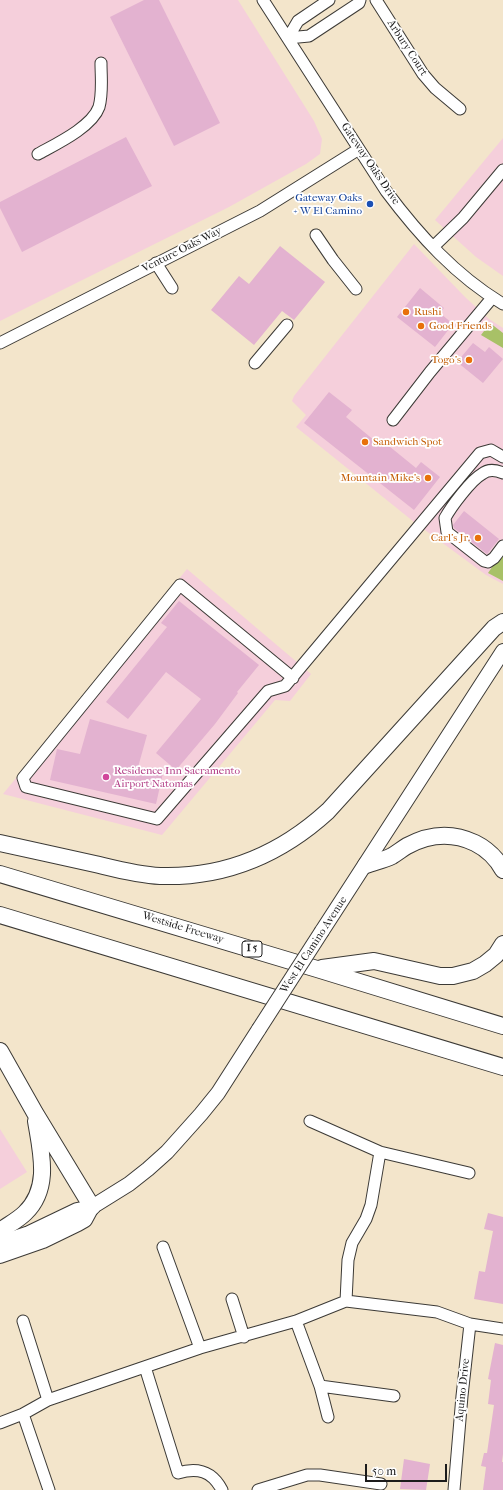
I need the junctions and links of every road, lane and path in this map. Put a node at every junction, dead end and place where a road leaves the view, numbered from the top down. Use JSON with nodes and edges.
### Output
{"nodes":[{"id":1,"x":263,"y":0,"type":"edge"},
{"id":2,"x":360,"y":0,"type":"edge"},
{"id":3,"x":376,"y":0,"type":"edge"},
{"id":4,"x":328,"y":1,"type":"edge"},
{"id":5,"x":337,"y":17,"type":"junction"},
{"id":6,"x":288,"y":38,"type":"junction"},
{"id":7,"x":101,"y":63,"type":"dead end"},
{"id":8,"x":460,"y":109,"type":"dead end"},
{"id":9,"x":359,"y":149,"type":"junction"},
{"id":10,"x":38,"y":154,"type":"dead end"},
{"id":11,"x":503,"y":170,"type":"edge"},
{"id":12,"x":316,"y":235,"type":"dead end"},
{"id":13,"x":433,"y":247,"type":"junction"},
{"id":14,"x":156,"y":263,"type":"junction"},
{"id":15,"x":172,"y":288,"type":"dead end"},
{"id":16,"x":356,"y":289,"type":"dead end"},
{"id":17,"x":492,"y":298,"type":"junction"},
{"id":18,"x":503,"y":304,"type":"edge"},
{"id":19,"x":287,"y":325,"type":"dead end"},
{"id":20,"x":0,"y":344,"type":"edge"},
{"id":21,"x":255,"y":363,"type":"dead end"},
{"id":22,"x":393,"y":420,"type":"dead end"},
{"id":23,"x":503,"y":457,"type":"edge"},
{"id":24,"x":503,"y":473,"type":"edge"},
{"id":25,"x":503,"y":546,"type":"edge"},
{"id":26,"x":503,"y":622,"type":"edge"},
{"id":27,"x":503,"y":652,"type":"edge"},
{"id":28,"x":293,"y":678,"type":"junction"},
{"id":29,"x":0,"y":843,"type":"edge"},
{"id":30,"x":366,"y":865,"type":"junction"},
{"id":31,"x":503,"y":870,"type":"edge"},
{"id":32,"x":0,"y":874,"type":"edge"},
{"id":33,"x":0,"y":915,"type":"edge"},
{"id":34,"x":503,"y":944,"type":"edge"},
{"id":35,"x":317,"y":968,"type":"junction"},
{"id":36,"x":503,"y":1026,"type":"edge"},
{"id":37,"x":0,"y":1051,"type":"edge"},
{"id":38,"x":503,"y":1067,"type":"edge"},
{"id":39,"x":35,"y":1113,"type":"junction"},
{"id":40,"x":310,"y":1120,"type":"dead end"},
{"id":41,"x":380,"y":1152,"type":"junction"},
{"id":42,"x":469,"y":1173,"type":"dead end"},
{"id":43,"x":92,"y":1207,"type":"junction"},
{"id":44,"x":0,"y":1231,"type":"edge"},
{"id":45,"x":0,"y":1243,"type":"edge"},
{"id":46,"x":163,"y":1247,"type":"dead end"},
{"id":47,"x":0,"y":1256,"type":"edge"},
{"id":48,"x":232,"y":1299,"type":"dead end"},
{"id":49,"x":346,"y":1301,"type":"junction"},
{"id":50,"x":23,"y":1321,"type":"dead end"},
{"id":51,"x":296,"y":1322,"type":"junction"},
{"id":52,"x":470,"y":1324,"type":"junction"},
{"id":53,"x":503,"y":1329,"type":"edge"},
{"id":54,"x":244,"y":1337,"type":"junction"},
{"id":55,"x":200,"y":1348,"type":"junction"},
{"id":56,"x":145,"y":1367,"type":"junction"},
{"id":57,"x":320,"y":1386,"type":"junction"},
{"id":58,"x":394,"y":1396,"type":"dead end"},
{"id":59,"x":48,"y":1400,"type":"junction"},
{"id":60,"x":24,"y":1414,"type":"junction"},
{"id":61,"x":328,"y":1417,"type":"dead end"},
{"id":62,"x":0,"y":1423,"type":"edge"},
{"id":63,"x":381,"y":1484,"type":"dead end"},
{"id":64,"x":49,"y":1490,"type":"edge"},
{"id":65,"x":222,"y":1490,"type":"edge"},
{"id":66,"x":258,"y":1490,"type":"edge"},
{"id":67,"x":454,"y":1490,"type":"edge"}],
"edges":[{"from":1,"to":6,"type":"street","name":"Gateway Oaks Drive"},
{"from":2,"to":5,"type":"street"},
{"from":3,"to":8,"type":"street","name":"Arbury Court"},
{"from":4,"to":5,"type":"street"},
{"from":4,"to":6,"type":"street"},
{"from":5,"to":6,"type":"street"},
{"from":6,"to":9,"type":"street","name":"Gateway Oaks Drive"},
{"from":7,"to":10,"type":"street"},
{"from":9,"to":13,"type":"street","name":"Gateway Oaks Drive"},
{"from":9,"to":14,"type":"street","name":"Venture Oaks Way"},
{"from":11,"to":13,"type":"street"},
{"from":12,"to":16,"type":"street"},
{"from":13,"to":17,"type":"street","name":"Gateway Oaks Drive"},
{"from":14,"to":15,"type":"street"},
{"from":14,"to":20,"type":"street","name":"Venture Oaks Way"},
{"from":17,"to":18,"type":"street","name":"Gateway Oaks Drive"},
{"from":17,"to":22,"type":"street"},
{"from":19,"to":21,"type":"street"},
{"from":23,"to":28,"type":"street"},
{"from":24,"to":25,"type":"street"},
{"from":26,"to":29,"type":"highway"},
{"from":27,"to":30,"type":"main road","name":"West El Camino Avenue"},
{"from":28,"to":28,"type":"street"},
{"from":30,"to":31,"type":"highway"},
{"from":30,"to":43,"type":"main road","name":"West El Camino Avenue","bridge":true},
{"from":32,"to":35,"type":"highway","name":"Westside Freeway","number":"I 5"},
{"from":33,"to":38,"type":"highway"},
{"from":34,"to":35,"type":"highway"},
{"from":35,"to":36,"type":"highway","name":"Westside Freeway","number":"I 5"},
{"from":37,"to":39,"type":"highway"},
{"from":39,"to":43,"type":"highway"},
{"from":39,"to":44,"type":"highway"},
{"from":40,"to":41,"type":"street"},
{"from":41,"to":42,"type":"street"},
{"from":41,"to":49,"type":"street"},
{"from":43,"to":45,"type":"main road","name":"West El Camino Avenue"},
{"from":43,"to":47,"type":"main road","name":"West El Camino Avenue"},
{"from":46,"to":55,"type":"street"},
{"from":48,"to":54,"type":"street"},
{"from":49,"to":51,"type":"street"},
{"from":49,"to":52,"type":"street"},
{"from":50,"to":59,"type":"street"},
{"from":51,"to":54,"type":"street"},
{"from":51,"to":57,"type":"street"},
{"from":52,"to":53,"type":"street"},
{"from":52,"to":67,"type":"street","name":"Aquino Drive"},
{"from":54,"to":55,"type":"street"},
{"from":55,"to":56,"type":"street"},
{"from":56,"to":59,"type":"street"},
{"from":56,"to":65,"type":"street"},
{"from":57,"to":58,"type":"street"},
{"from":57,"to":61,"type":"street"},
{"from":59,"to":60,"type":"street"},
{"from":60,"to":62,"type":"street"},
{"from":60,"to":64,"type":"street"},
{"from":63,"to":66,"type":"street"}]}
